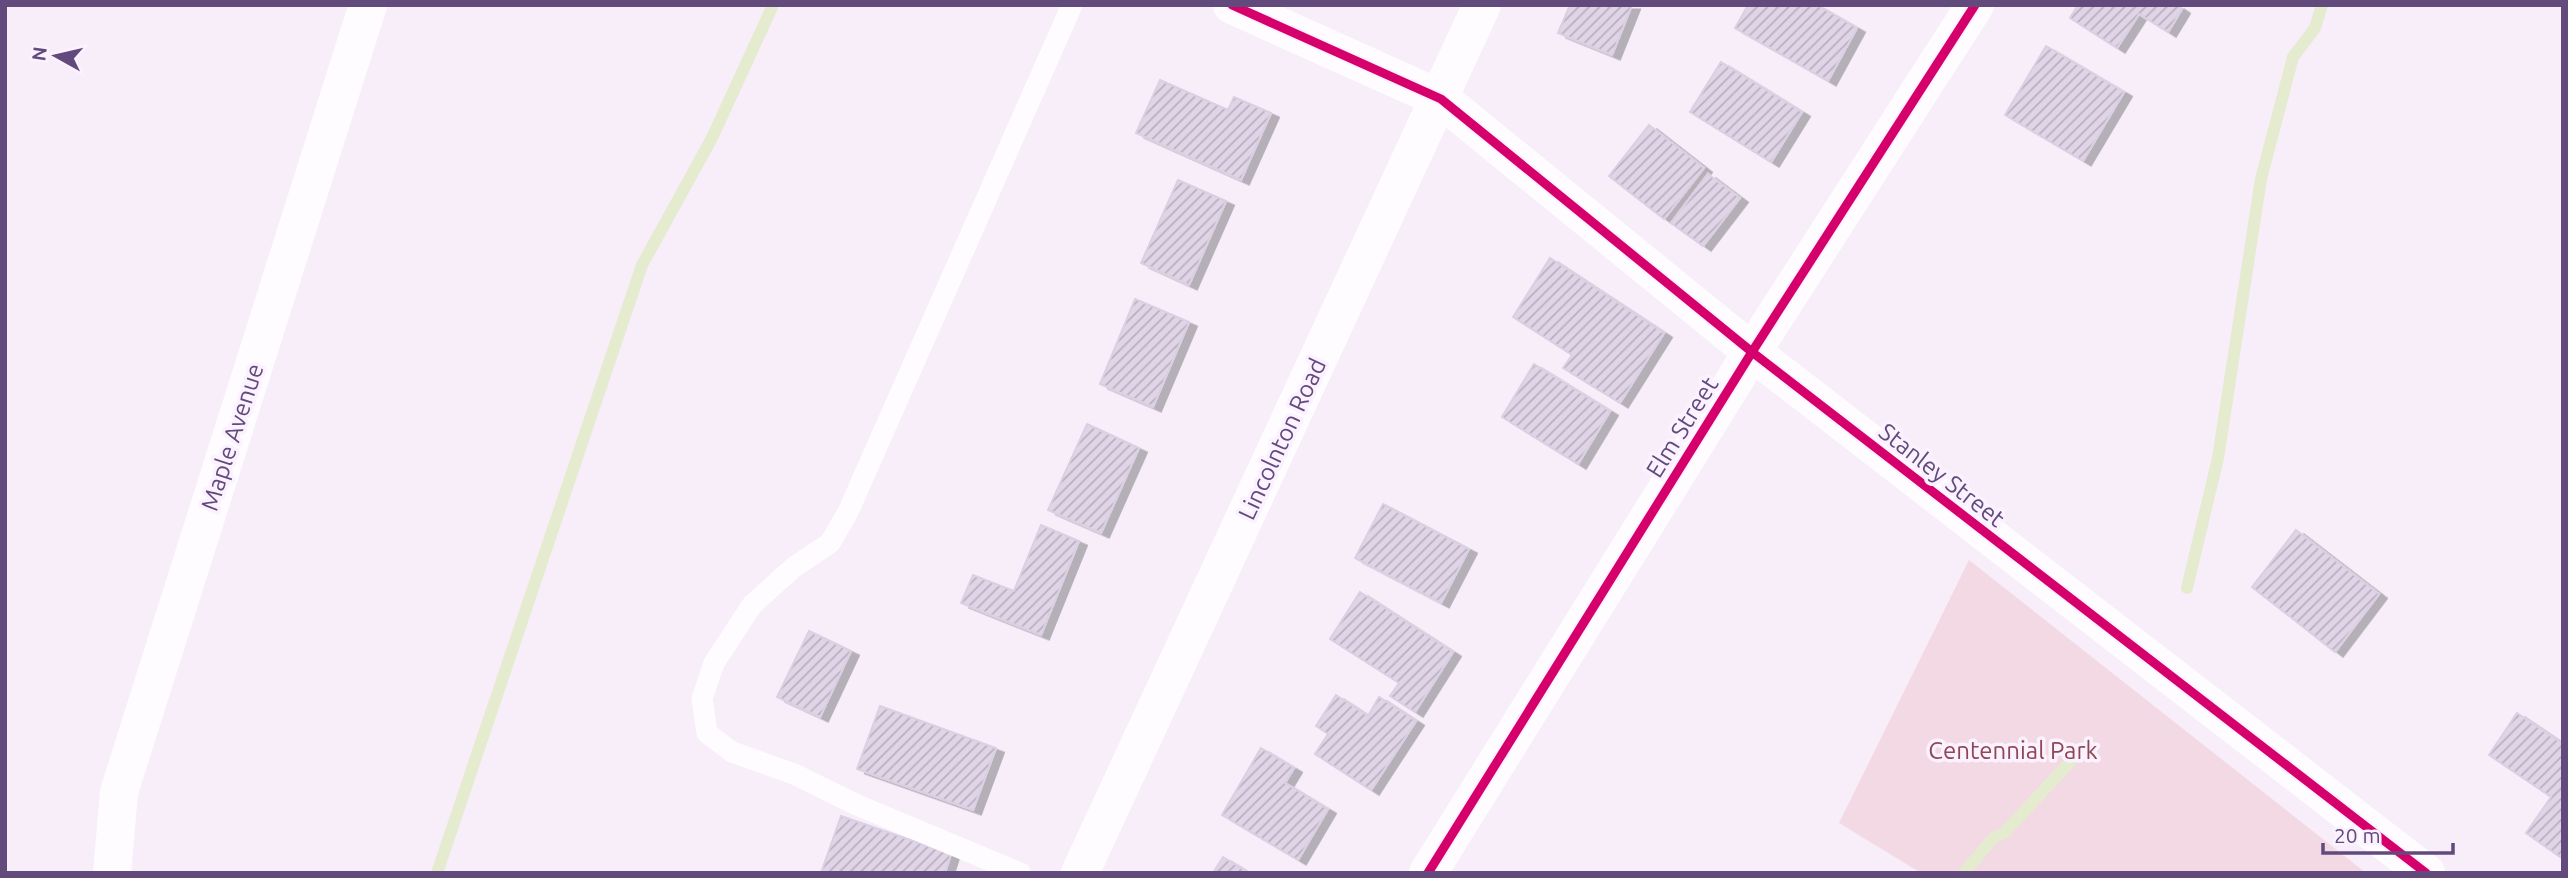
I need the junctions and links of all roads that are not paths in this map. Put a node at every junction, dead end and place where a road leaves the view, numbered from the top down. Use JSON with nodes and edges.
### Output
{"nodes":[{"id":1,"x":368,"y":5,"type":"edge"},
{"id":2,"x":1072,"y":5,"type":"edge"},
{"id":3,"x":1233,"y":5,"type":"edge"},
{"id":4,"x":1482,"y":5,"type":"edge"},
{"id":5,"x":1975,"y":5,"type":"edge"},
{"id":6,"x":1441,"y":99,"type":"junction"},
{"id":7,"x":1752,"y":352,"type":"junction"},
{"id":8,"x":112,"y":873,"type":"edge"},
{"id":9,"x":1020,"y":873,"type":"edge"},
{"id":10,"x":1080,"y":873,"type":"edge"},
{"id":11,"x":1428,"y":873,"type":"edge"},
{"id":12,"x":2426,"y":873,"type":"edge"}],
"edges":[{"from":1,"to":8,"type":"street","name":"Maple Avenue"},
{"from":2,"to":9,"type":"lane"},
{"from":3,"to":6,"type":"street","name":"Stanley Street"},
{"from":4,"to":6,"type":"street","name":"Lincolnton Road"},
{"from":5,"to":7,"type":"street","name":"Elm Street"},
{"from":6,"to":7,"type":"street","name":"Stanley Street"},
{"from":6,"to":10,"type":"street","name":"Lincolnton Road"},
{"from":7,"to":11,"type":"street","name":"Elm Street"},
{"from":7,"to":12,"type":"street","name":"Stanley Street"}]}
